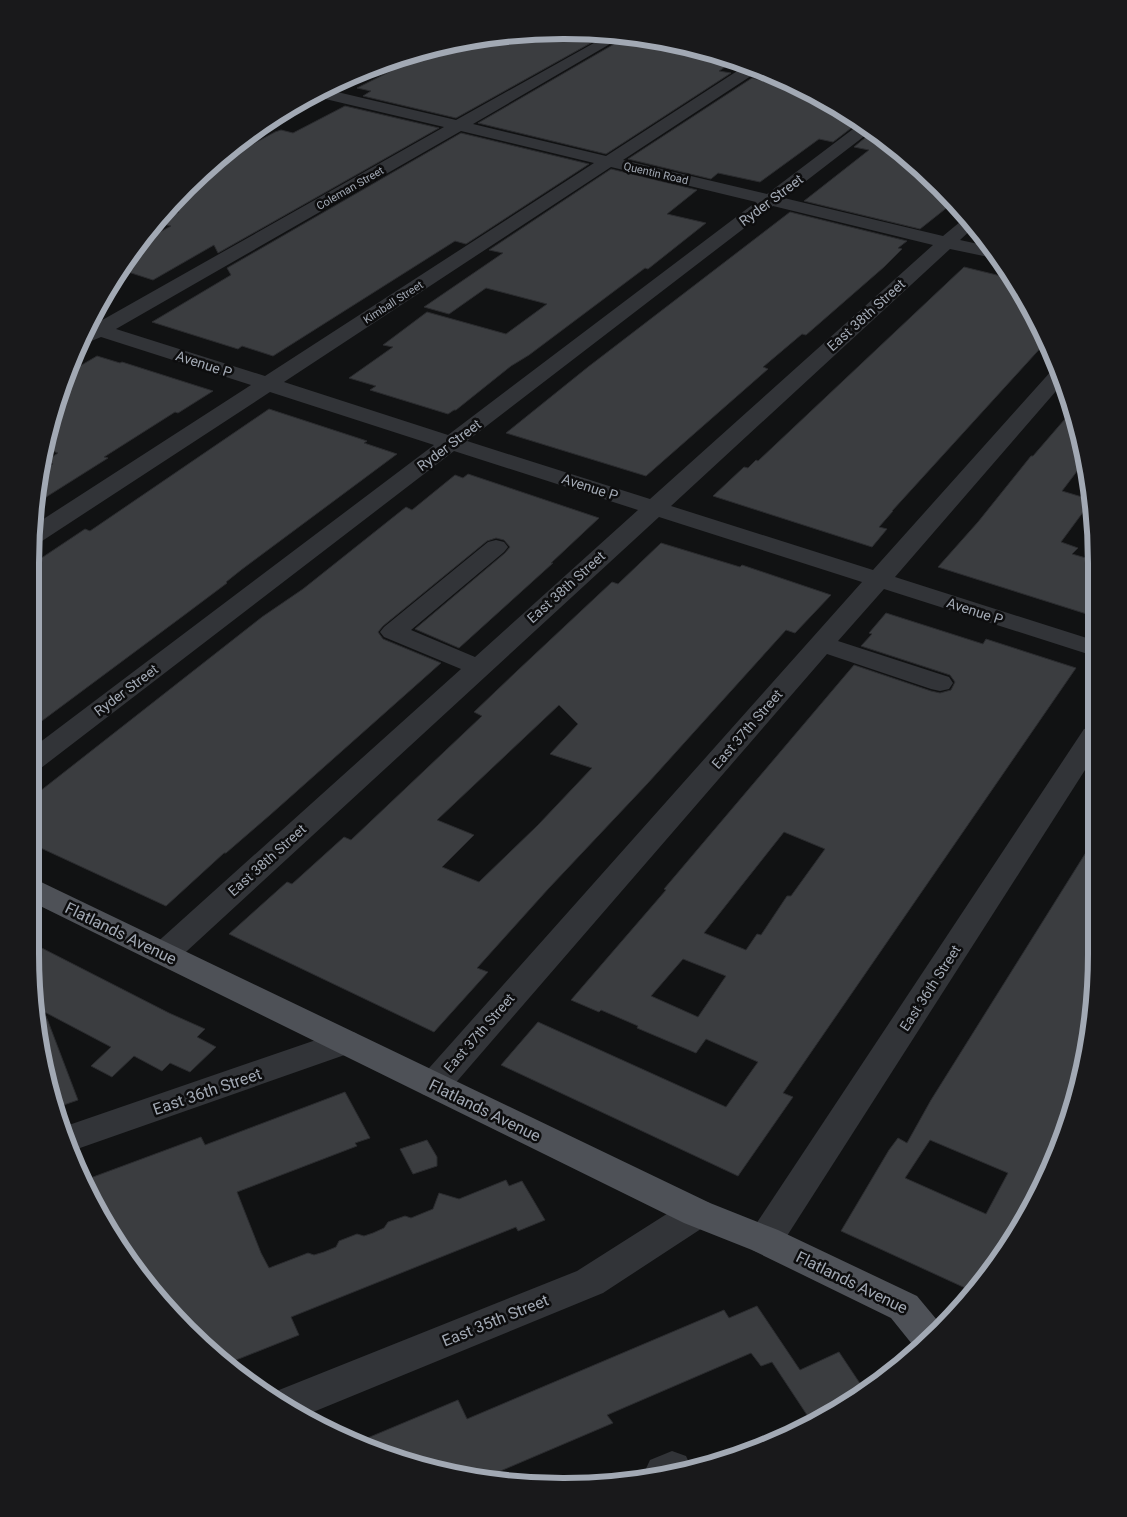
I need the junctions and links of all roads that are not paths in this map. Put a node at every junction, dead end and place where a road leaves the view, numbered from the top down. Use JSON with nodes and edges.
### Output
{"nodes":[{"id":1,"x":608,"y":41,"type":"edge"},
{"id":2,"x":746,"y":72,"type":"edge"},
{"id":3,"x":327,"y":95,"type":"edge"},
{"id":4,"x":458,"y":126,"type":"junction"},
{"id":5,"x":861,"y":131,"type":"edge"},
{"id":6,"x":608,"y":162,"type":"junction"},
{"id":7,"x":770,"y":201,"type":"junction"},
{"id":8,"x":964,"y":225,"type":"edge"},
{"id":9,"x":946,"y":242,"type":"junction"},
{"id":10,"x":985,"y":251,"type":"edge"},
{"id":11,"x":95,"y":328,"type":"edge"},
{"id":12,"x":93,"y":329,"type":"edge"},
{"id":13,"x":1054,"y":380,"type":"edge"},
{"id":14,"x":267,"y":384,"type":"junction"},
{"id":15,"x":451,"y":443,"type":"junction"},
{"id":16,"x":654,"y":508,"type":"junction"},
{"id":17,"x":40,"y":532,"type":"edge"},
{"id":18,"x":496,"y":547,"type":"dead end"},
{"id":19,"x":878,"y":579,"type":"junction"},
{"id":20,"x":821,"y":644,"type":"junction"},
{"id":21,"x":1088,"y":646,"type":"edge"},
{"id":22,"x":478,"y":667,"type":"junction"},
{"id":23,"x":940,"y":683,"type":"dead end"},
{"id":24,"x":1088,"y":744,"type":"edge"},
{"id":25,"x":39,"y":755,"type":"edge"},
{"id":26,"x":39,"y":897,"type":"edge"},
{"id":27,"x":164,"y":954,"type":"junction"},
{"id":28,"x":345,"y":1042,"type":"junction"},
{"id":29,"x":434,"y":1085,"type":"junction"},
{"id":30,"x":73,"y":1138,"type":"edge"},
{"id":31,"x":697,"y":1213,"type":"junction"},
{"id":32,"x":765,"y":1240,"type":"junction"},
{"id":33,"x":904,"y":1307,"type":"junction"},
{"id":34,"x":937,"y":1322,"type":"edge"},
{"id":35,"x":925,"y":1334,"type":"edge"},
{"id":36,"x":292,"y":1402,"type":"edge"}],
"edges":[{"from":1,"to":4,"type":"street","name":"Coleman Street"},
{"from":2,"to":6,"type":"street","name":"Kimball Street"},
{"from":3,"to":4,"type":"street","name":"Quentin Road"},
{"from":4,"to":6,"type":"street","name":"Quentin Road"},
{"from":4,"to":11,"type":"street","name":"Coleman Street"},
{"from":5,"to":7,"type":"street","name":"Ryder Street"},
{"from":6,"to":7,"type":"street","name":"Quentin Road"},
{"from":6,"to":14,"type":"street","name":"Kimball Street"},
{"from":7,"to":9,"type":"street","name":"Quentin Road"},
{"from":7,"to":15,"type":"street","name":"Ryder Street"},
{"from":8,"to":9,"type":"street","name":"East 38th Street"},
{"from":9,"to":10,"type":"street","name":"Quentin Road"},
{"from":9,"to":16,"type":"street","name":"East 38th Street"},
{"from":12,"to":14,"type":"street","name":"Avenue P"},
{"from":13,"to":19,"type":"street","name":"East 37th Street"},
{"from":14,"to":15,"type":"street","name":"Avenue P"},
{"from":14,"to":17,"type":"street","name":"Kimball Street"},
{"from":15,"to":16,"type":"street","name":"Avenue P"},
{"from":15,"to":25,"type":"street","name":"Ryder Street"},
{"from":16,"to":19,"type":"street","name":"Avenue P"},
{"from":16,"to":22,"type":"street","name":"East 38th Street"},
{"from":18,"to":22,"type":"street"},
{"from":19,"to":20,"type":"street","name":"East 37th Street"},
{"from":19,"to":21,"type":"street","name":"Avenue P"},
{"from":20,"to":23,"type":"street"},
{"from":20,"to":29,"type":"street","name":"East 37th Street"},
{"from":22,"to":27,"type":"street","name":"East 38th Street"},
{"from":24,"to":32,"type":"street","name":"East 36th Street"},
{"from":26,"to":27,"type":"main road","name":"Flatlands Avenue"},
{"from":27,"to":28,"type":"main road","name":"Flatlands Avenue"},
{"from":28,"to":29,"type":"main road","name":"Flatlands Avenue"},
{"from":28,"to":30,"type":"street","name":"East 36th Street"},
{"from":29,"to":31,"type":"main road","name":"Flatlands Avenue"},
{"from":31,"to":32,"type":"main road","name":"Flatlands Avenue"},
{"from":31,"to":36,"type":"street","name":"East 35th Street"},
{"from":32,"to":33,"type":"main road","name":"Flatlands Avenue"},
{"from":33,"to":34,"type":"street","name":"Flatlands Avenue"},
{"from":33,"to":35,"type":"main road"}]}
